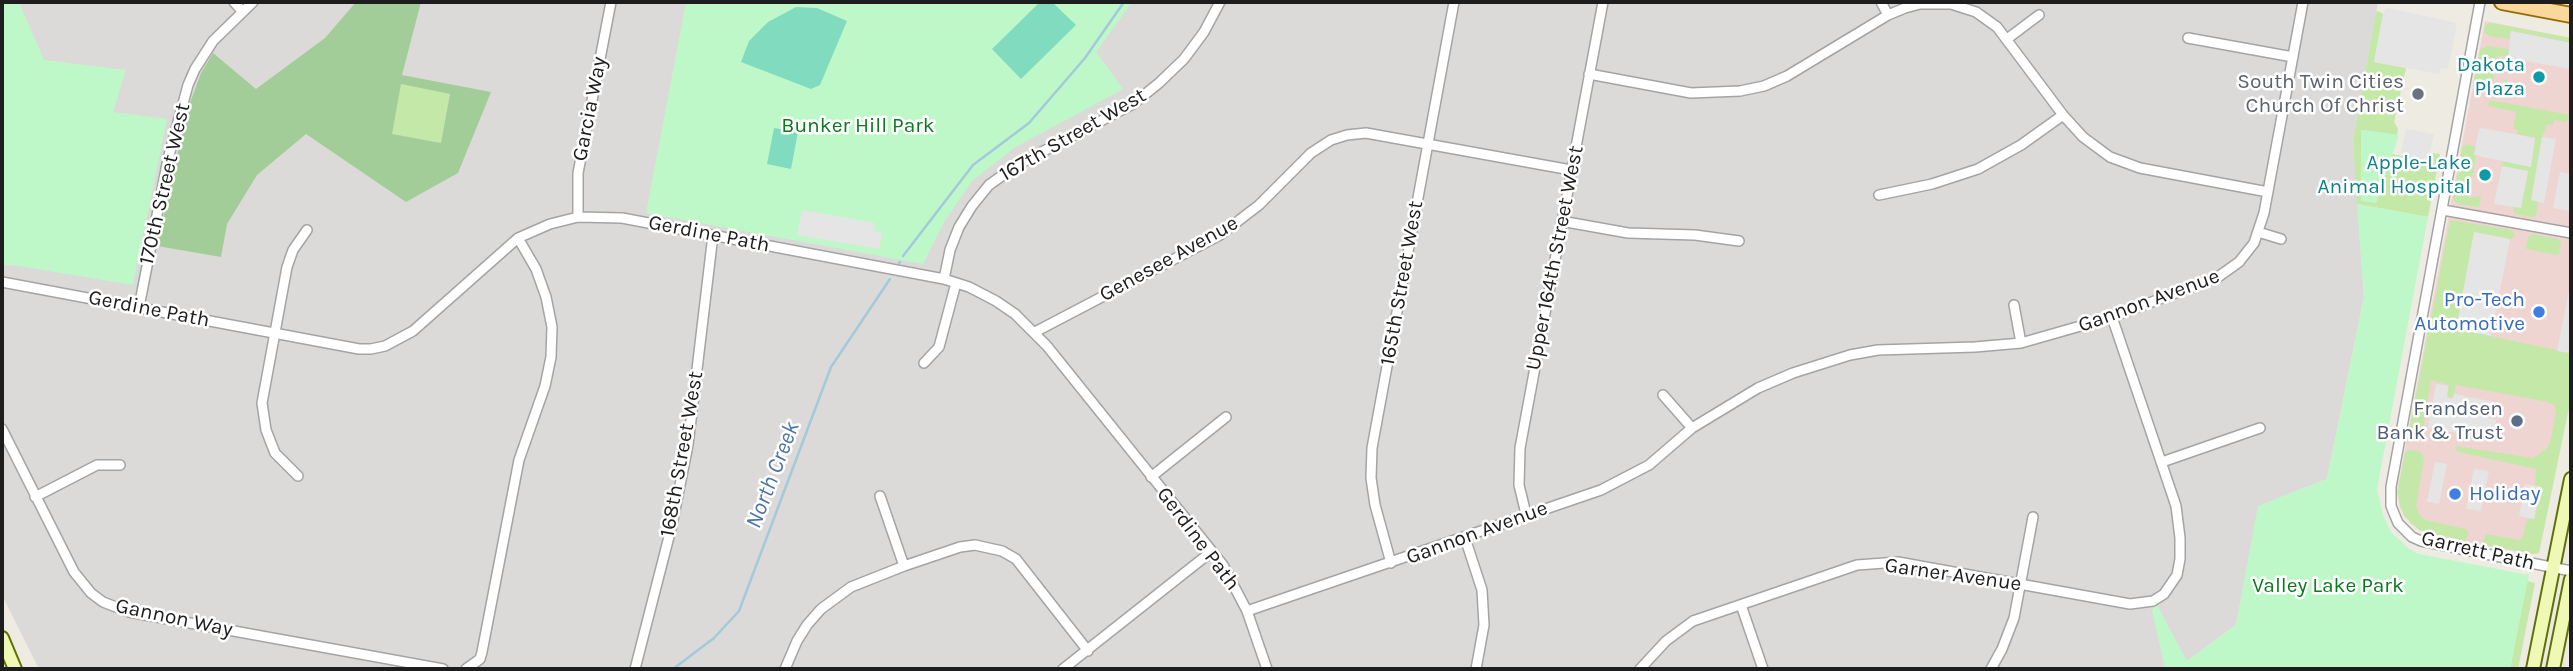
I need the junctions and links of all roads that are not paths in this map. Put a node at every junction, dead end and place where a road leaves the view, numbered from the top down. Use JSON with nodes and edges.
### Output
{"nodes":[{"id":1,"x":234,"y":2,"type":"edge"},
{"id":2,"x":253,"y":2,"type":"edge"},
{"id":3,"x":611,"y":2,"type":"edge"},
{"id":4,"x":1220,"y":2,"type":"edge"},
{"id":5,"x":1454,"y":2,"type":"edge"},
{"id":6,"x":1603,"y":2,"type":"edge"},
{"id":7,"x":1881,"y":2,"type":"edge"},
{"id":8,"x":2303,"y":2,"type":"edge"},
{"id":9,"x":2480,"y":2,"type":"edge"},
{"id":10,"x":2502,"y":2,"type":"edge"},
{"id":11,"x":242,"y":11,"type":"junction"},
{"id":12,"x":1888,"y":15,"type":"junction"},
{"id":13,"x":2039,"y":15,"type":"dead end"},
{"id":14,"x":2571,"y":15,"type":"edge"},
{"id":15,"x":2188,"y":38,"type":"dead end"},
{"id":16,"x":2007,"y":39,"type":"junction"},
{"id":17,"x":2293,"y":57,"type":"junction"},
{"id":18,"x":1589,"y":74,"type":"junction"},
{"id":19,"x":2063,"y":116,"type":"junction"},
{"id":20,"x":1428,"y":143,"type":"junction"},
{"id":21,"x":1571,"y":170,"type":"junction"},
{"id":22,"x":2268,"y":192,"type":"junction"},
{"id":23,"x":1879,"y":195,"type":"dead end"},
{"id":24,"x":2443,"y":210,"type":"junction"},
{"id":25,"x":578,"y":217,"type":"junction"},
{"id":26,"x":1561,"y":221,"type":"junction"},
{"id":27,"x":307,"y":230,"type":"dead end"},
{"id":28,"x":2258,"y":232,"type":"junction"},
{"id":29,"x":2571,"y":233,"type":"edge"},
{"id":30,"x":713,"y":235,"type":"junction"},
{"id":31,"x":518,"y":239,"type":"junction"},
{"id":32,"x":2281,"y":239,"type":"dead end"},
{"id":33,"x":1739,"y":241,"type":"dead end"},
{"id":34,"x":944,"y":279,"type":"junction"},
{"id":35,"x":2,"y":282,"type":"edge"},
{"id":36,"x":956,"y":283,"type":"junction"},
{"id":37,"x":2014,"y":305,"type":"dead end"},
{"id":38,"x":139,"y":307,"type":"junction"},
{"id":39,"x":2112,"y":317,"type":"junction"},
{"id":40,"x":1035,"y":332,"type":"junction"},
{"id":41,"x":274,"y":333,"type":"junction"},
{"id":42,"x":2021,"y":343,"type":"junction"},
{"id":43,"x":924,"y":363,"type":"dead end"},
{"id":44,"x":1663,"y":395,"type":"dead end"},
{"id":45,"x":1226,"y":417,"type":"dead end"},
{"id":46,"x":1692,"y":428,"type":"junction"},
{"id":47,"x":2260,"y":428,"type":"dead end"},
{"id":48,"x":2,"y":429,"type":"edge"},
{"id":49,"x":2162,"y":462,"type":"junction"},
{"id":50,"x":120,"y":465,"type":"dead end"},
{"id":51,"x":298,"y":476,"type":"dead end"},
{"id":52,"x":1151,"y":477,"type":"junction"},
{"id":53,"x":2571,"y":479,"type":"edge"},
{"id":54,"x":880,"y":496,"type":"dead end"},
{"id":55,"x":36,"y":497,"type":"junction"},
{"id":56,"x":1526,"y":514,"type":"junction"},
{"id":57,"x":2033,"y":517,"type":"dead end"},
{"id":58,"x":1465,"y":538,"type":"junction"},
{"id":59,"x":1211,"y":552,"type":"junction"},
{"id":60,"x":1391,"y":563,"type":"junction"},
{"id":61,"x":904,"y":566,"type":"junction"},
{"id":62,"x":2553,"y":568,"type":"junction"},
{"id":63,"x":2571,"y":571,"type":"edge"},
{"id":64,"x":2571,"y":579,"type":"edge"},
{"id":65,"x":2021,"y":584,"type":"junction"},
{"id":66,"x":1741,"y":605,"type":"junction"},
{"id":67,"x":1247,"y":611,"type":"junction"},
{"id":68,"x":2,"y":638,"type":"edge"},
{"id":69,"x":1088,"y":651,"type":"junction"},
{"id":70,"x":2,"y":653,"type":"edge"},
{"id":71,"x":13,"y":669,"type":"edge"},
{"id":72,"x":443,"y":669,"type":"edge"},
{"id":73,"x":466,"y":669,"type":"edge"},
{"id":74,"x":635,"y":669,"type":"edge"},
{"id":75,"x":785,"y":669,"type":"edge"},
{"id":76,"x":1063,"y":669,"type":"edge"},
{"id":77,"x":1266,"y":669,"type":"edge"},
{"id":78,"x":1476,"y":669,"type":"edge"},
{"id":79,"x":1640,"y":669,"type":"edge"},
{"id":80,"x":1763,"y":669,"type":"edge"},
{"id":81,"x":1990,"y":669,"type":"edge"},
{"id":82,"x":2533,"y":669,"type":"edge"},
{"id":83,"x":2553,"y":669,"type":"edge"}],
"edges":[{"from":1,"to":11,"type":"street"},
{"from":2,"to":11,"type":"street","name":"170th Street West"},
{"from":3,"to":25,"type":"street","name":"Garcia Way"},
{"from":4,"to":34,"type":"street","name":"167th Street West"},
{"from":5,"to":20,"type":"street","name":"165th Street West"},
{"from":6,"to":18,"type":"street","name":"Upper 164th Street West"},
{"from":7,"to":12,"type":"street"},
{"from":8,"to":17,"type":"street","name":"Gannon Avenue"},
{"from":9,"to":24,"type":"street"},
{"from":10,"to":14,"type":"main road"},
{"from":11,"to":38,"type":"street","name":"170th Street West"},
{"from":12,"to":16,"type":"street"},
{"from":12,"to":18,"type":"street"},
{"from":13,"to":16,"type":"street"},
{"from":15,"to":17,"type":"street"},
{"from":16,"to":19,"type":"street"},
{"from":17,"to":22,"type":"street","name":"Gannon Avenue"},
{"from":18,"to":21,"type":"street","name":"Upper 164th Street West"},
{"from":19,"to":22,"type":"street"},
{"from":19,"to":23,"type":"street"},
{"from":20,"to":21,"type":"street","name":"Genesee Avenue"},
{"from":20,"to":40,"type":"street","name":"Genesee Avenue"},
{"from":20,"to":60,"type":"street","name":"165th Street West"},
{"from":21,"to":26,"type":"street","name":"Upper 164th Street West"},
{"from":22,"to":28,"type":"street","name":"Gannon Avenue"},
{"from":24,"to":29,"type":"street"},
{"from":24,"to":62,"type":"street","name":"Garrett Path"},
{"from":25,"to":30,"type":"street","name":"Gerdine Path"},
{"from":25,"to":31,"type":"street","name":"Gerdine Path"},
{"from":26,"to":33,"type":"street"},
{"from":26,"to":56,"type":"street","name":"Upper 164th Street West"},
{"from":27,"to":41,"type":"street"},
{"from":28,"to":32,"type":"street"},
{"from":28,"to":39,"type":"street","name":"Gannon Avenue"},
{"from":30,"to":34,"type":"street","name":"Gerdine Path"},
{"from":30,"to":74,"type":"street","name":"168th Street West"},
{"from":31,"to":41,"type":"street","name":"Gerdine Path"},
{"from":31,"to":73,"type":"street"},
{"from":34,"to":36,"type":"street","name":"Gerdine Path"},
{"from":35,"to":38,"type":"street","name":"Gerdine Path"},
{"from":36,"to":40,"type":"street","name":"Gerdine Path"},
{"from":36,"to":43,"type":"street"},
{"from":37,"to":42,"type":"street"},
{"from":38,"to":41,"type":"street","name":"Gerdine Path"},
{"from":39,"to":42,"type":"street","name":"Gannon Avenue"},
{"from":39,"to":49,"type":"street"},
{"from":40,"to":52,"type":"street","name":"Gerdine Path"},
{"from":41,"to":51,"type":"street"},
{"from":42,"to":46,"type":"street","name":"Gannon Avenue"},
{"from":44,"to":46,"type":"street"},
{"from":45,"to":52,"type":"street"},
{"from":46,"to":56,"type":"street","name":"Gannon Avenue"},
{"from":47,"to":49,"type":"street"},
{"from":48,"to":55,"type":"street","name":"Gannon Way"},
{"from":49,"to":65,"type":"street","name":"Garner Avenue"},
{"from":50,"to":55,"type":"street"},
{"from":52,"to":59,"type":"street","name":"Gerdine Path"},
{"from":53,"to":62,"type":"main road"},
{"from":54,"to":61,"type":"street"},
{"from":55,"to":72,"type":"street","name":"Gannon Way"},
{"from":56,"to":58,"type":"street","name":"Gannon Avenue"},
{"from":57,"to":65,"type":"street"},
{"from":58,"to":60,"type":"street","name":"Gannon Avenue"},
{"from":58,"to":78,"type":"street"},
{"from":59,"to":67,"type":"street","name":"Gerdine Path"},
{"from":59,"to":69,"type":"street"},
{"from":60,"to":67,"type":"street","name":"Gannon Avenue"},
{"from":61,"to":69,"type":"street"},
{"from":61,"to":75,"type":"street"},
{"from":62,"to":63,"type":"street","name":"Garrett Path"},
{"from":62,"to":82,"type":"main road"},
{"from":64,"to":83,"type":"main road"},
{"from":65,"to":66,"type":"street","name":"Garner Avenue"},
{"from":65,"to":81,"type":"street"},
{"from":66,"to":79,"type":"street","name":"Garner Avenue"},
{"from":66,"to":80,"type":"street"},
{"from":67,"to":77,"type":"street","name":"Gerdine Path"},
{"from":68,"to":71,"type":"main road"},
{"from":69,"to":76,"type":"street"},
{"from":70,"to":71,"type":"main road"}]}
